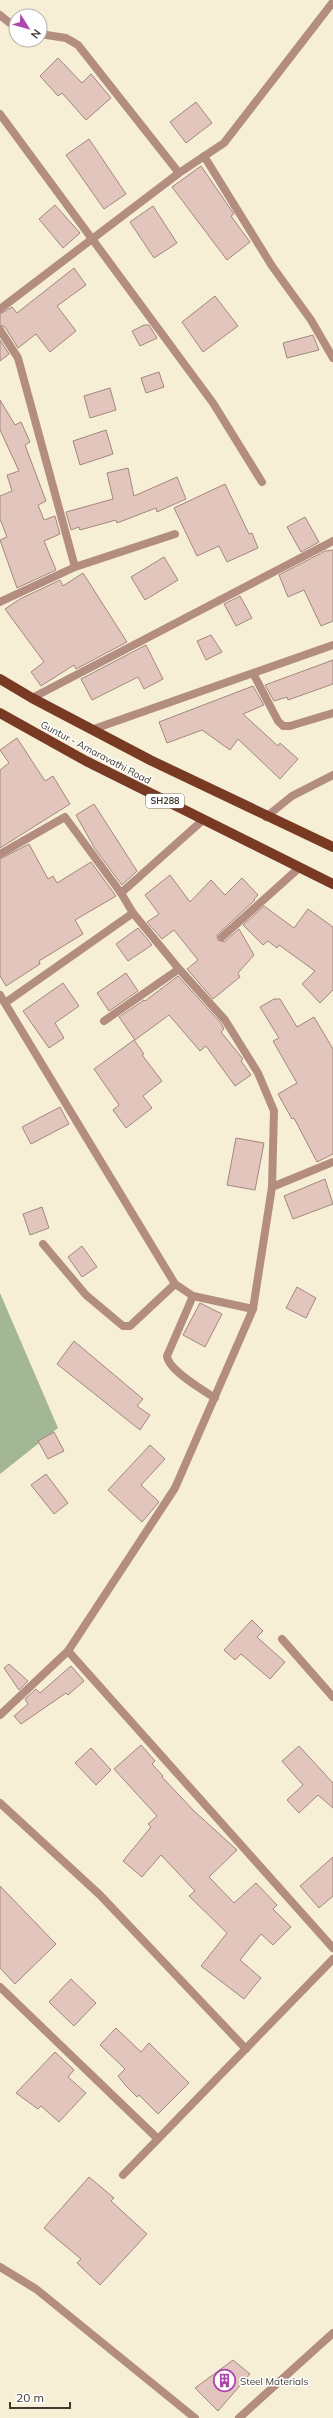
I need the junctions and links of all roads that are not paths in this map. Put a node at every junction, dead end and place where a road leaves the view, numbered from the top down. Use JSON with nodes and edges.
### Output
{"nodes":[{"id":1,"x":333,"y":2,"type":"edge"},
{"id":2,"x":0,"y":15,"type":"edge"},
{"id":3,"x":8,"y":22,"type":"edge"},
{"id":4,"x":48,"y":35,"type":"edge"},
{"id":5,"x":0,"y":114,"type":"edge"},
{"id":6,"x":204,"y":156,"type":"junction"},
{"id":7,"x":179,"y":173,"type":"junction"},
{"id":8,"x":92,"y":239,"type":"junction"},
{"id":9,"x":0,"y":309,"type":"edge"},
{"id":10,"x":0,"y":330,"type":"edge"},
{"id":11,"x":333,"y":358,"type":"edge"},
{"id":12,"x":262,"y":482,"type":"dead end"},
{"id":13,"x":175,"y":534,"type":"dead end"},
{"id":14,"x":333,"y":541,"type":"edge"},
{"id":15,"x":75,"y":567,"type":"junction"},
{"id":16,"x":0,"y":602,"type":"edge"},
{"id":17,"x":333,"y":645,"type":"edge"},
{"id":18,"x":254,"y":675,"type":"junction"},
{"id":19,"x":0,"y":679,"type":"edge"},
{"id":20,"x":32,"y":698,"type":"junction"},
{"id":21,"x":333,"y":712,"type":"edge"},
{"id":22,"x":0,"y":713,"type":"edge"},
{"id":23,"x":91,"y":730,"type":"junction"},
{"id":24,"x":333,"y":775,"type":"edge"},
{"id":25,"x":266,"y":817,"type":"junction"},
{"id":26,"x":203,"y":820,"type":"junction"},
{"id":27,"x":333,"y":847,"type":"edge"},
{"id":28,"x":0,"y":854,"type":"edge"},
{"id":29,"x":299,"y":868,"type":"junction"},
{"id":30,"x":333,"y":884,"type":"edge"},
{"id":31,"x":121,"y":893,"type":"junction"},
{"id":32,"x":133,"y":913,"type":"junction"},
{"id":33,"x":222,"y":937,"type":"dead end"},
{"id":34,"x":179,"y":969,"type":"junction"},
{"id":35,"x":0,"y":995,"type":"edge"},
{"id":36,"x":5,"y":1003,"type":"junction"},
{"id":37,"x":104,"y":1021,"type":"dead end"},
{"id":38,"x":333,"y":1162,"type":"edge"},
{"id":39,"x":272,"y":1187,"type":"junction"},
{"id":40,"x":43,"y":1244,"type":"dead end"},
{"id":41,"x":175,"y":1284,"type":"junction"},
{"id":42,"x":193,"y":1296,"type":"junction"},
{"id":43,"x":253,"y":1309,"type":"junction"},
{"id":44,"x":215,"y":1398,"type":"junction"},
{"id":45,"x":282,"y":1639,"type":"dead end"},
{"id":46,"x":68,"y":1651,"type":"junction"},
{"id":47,"x":333,"y":1697,"type":"edge"},
{"id":48,"x":0,"y":1715,"type":"edge"},
{"id":49,"x":0,"y":1803,"type":"edge"},
{"id":50,"x":333,"y":1948,"type":"edge"},
{"id":51,"x":333,"y":1959,"type":"edge"},
{"id":52,"x":0,"y":1987,"type":"edge"},
{"id":53,"x":246,"y":2048,"type":"junction"},
{"id":54,"x":158,"y":2139,"type":"junction"},
{"id":55,"x":123,"y":2175,"type":"dead end"},
{"id":56,"x":0,"y":2267,"type":"edge"},
{"id":57,"x":332,"y":2335,"type":"edge"},
{"id":58,"x":195,"y":2418,"type":"edge"},
{"id":59,"x":239,"y":2418,"type":"edge"}],
"edges":[{"from":1,"to":6,"type":"street"},
{"from":2,"to":3,"type":"street"},
{"from":4,"to":7,"type":"street"},
{"from":5,"to":8,"type":"street"},
{"from":6,"to":7,"type":"street"},
{"from":6,"to":11,"type":"street"},
{"from":7,"to":8,"type":"street"},
{"from":8,"to":9,"type":"street"},
{"from":8,"to":12,"type":"street"},
{"from":10,"to":15,"type":"street"},
{"from":13,"to":15,"type":"street"},
{"from":14,"to":20,"type":"street"},
{"from":15,"to":16,"type":"street"},
{"from":17,"to":18,"type":"street"},
{"from":18,"to":21,"type":"street"},
{"from":18,"to":23,"type":"street"},
{"from":19,"to":20,"type":"main road","name":"Guntur - Amaravathi Road"},
{"from":20,"to":23,"type":"main road","name":"Guntur - Amaravathi Road"},
{"from":22,"to":26,"type":"main road","name":"Guntur - Amaravathi Road","number":"SH288"},
{"from":23,"to":25,"type":"main road","name":"Guntur - Amaravathi Road"},
{"from":24,"to":25,"type":"street"},
{"from":25,"to":27,"type":"main road","name":"Guntur - Amaravathi Road"},
{"from":26,"to":29,"type":"main road","name":"Guntur - Amaravathi Road","number":"SH288"},
{"from":26,"to":31,"type":"street"},
{"from":28,"to":31,"type":"street"},
{"from":29,"to":30,"type":"main road","name":"Guntur - Amaravathi Road","number":"SH288"},
{"from":29,"to":33,"type":"street"},
{"from":31,"to":32,"type":"street"},
{"from":32,"to":34,"type":"street"},
{"from":32,"to":36,"type":"street"},
{"from":34,"to":37,"type":"street"},
{"from":34,"to":39,"type":"street"},
{"from":35,"to":36,"type":"street"},
{"from":36,"to":41,"type":"street"},
{"from":38,"to":39,"type":"street"},
{"from":39,"to":43,"type":"street"},
{"from":40,"to":41,"type":"street"},
{"from":41,"to":42,"type":"street"},
{"from":42,"to":43,"type":"street"},
{"from":42,"to":44,"type":"street"},
{"from":43,"to":44,"type":"street"},
{"from":44,"to":46,"type":"street"},
{"from":45,"to":47,"type":"street"},
{"from":46,"to":48,"type":"street"},
{"from":46,"to":50,"type":"street"},
{"from":49,"to":53,"type":"street"},
{"from":51,"to":53,"type":"street"},
{"from":52,"to":54,"type":"street"},
{"from":53,"to":54,"type":"street"},
{"from":54,"to":55,"type":"street"},
{"from":56,"to":58,"type":"street"},
{"from":57,"to":59,"type":"street"}]}
